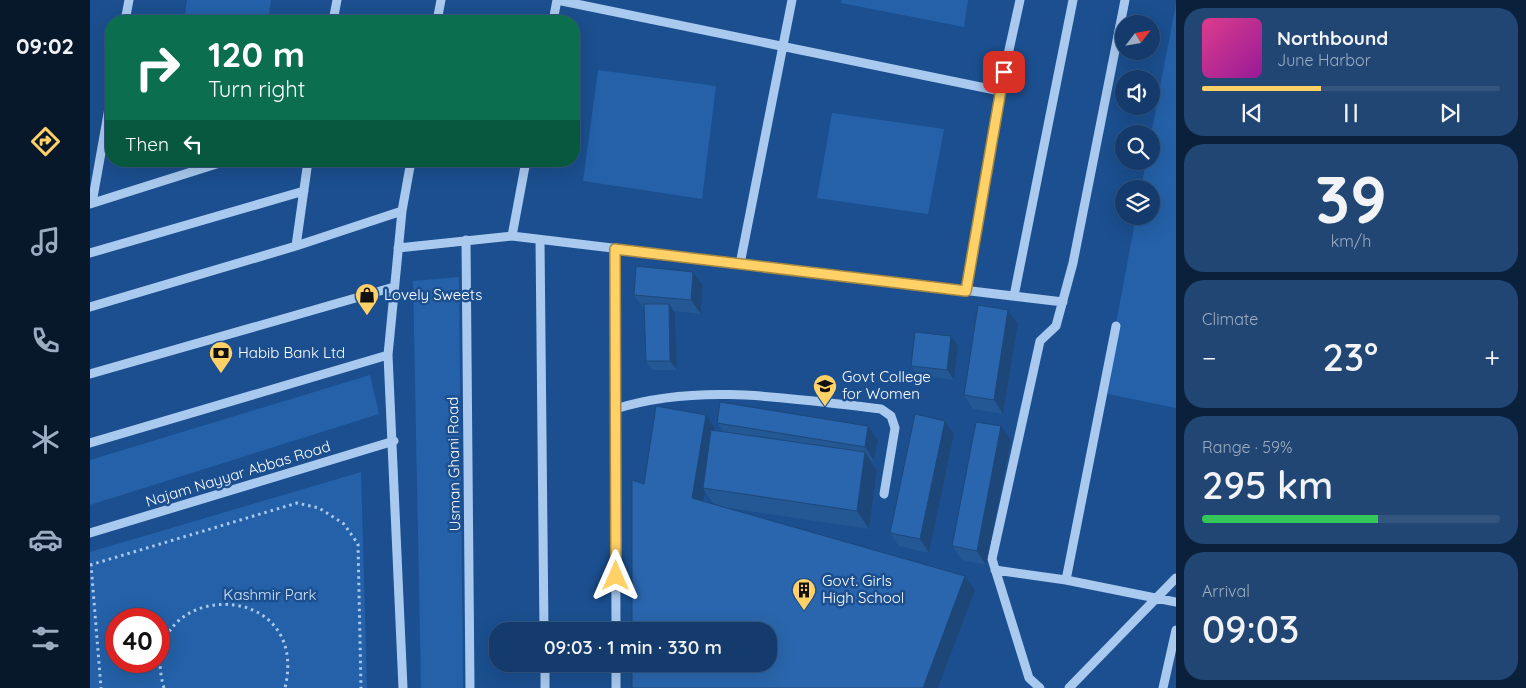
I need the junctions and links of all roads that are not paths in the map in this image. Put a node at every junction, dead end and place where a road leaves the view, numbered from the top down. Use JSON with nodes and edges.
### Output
{"nodes":[{"id":1,"x":129,"y":0,"type":"edge"},
{"id":2,"x":337,"y":0,"type":"edge"},
{"id":3,"x":441,"y":0,"type":"edge"},
{"id":4,"x":557,"y":0,"type":"edge"},
{"id":5,"x":792,"y":0,"type":"edge"},
{"id":6,"x":1020,"y":0,"type":"edge"},
{"id":7,"x":1073,"y":0,"type":"edge"},
{"id":8,"x":1125,"y":0,"type":"edge"},
{"id":9,"x":126,"y":15,"type":"edge"},
{"id":10,"x":334,"y":15,"type":"edge"},
{"id":11,"x":438,"y":15,"type":"edge"},
{"id":12,"x":554,"y":15,"type":"edge"},
{"id":13,"x":783,"y":46,"type":"junction"},
{"id":14,"x":1000,"y":91,"type":"junction"},
{"id":15,"x":105,"y":129,"type":"edge"},
{"id":16,"x":207,"y":167,"type":"edge"},
{"id":17,"x":307,"y":167,"type":"edge"},
{"id":18,"x":410,"y":167,"type":"edge"},
{"id":19,"x":525,"y":167,"type":"edge"},
{"id":20,"x":304,"y":191,"type":"junction"},
{"id":21,"x":91,"y":203,"type":"edge"},
{"id":22,"x":402,"y":211,"type":"junction"},
{"id":23,"x":512,"y":236,"type":"junction"},
{"id":24,"x":466,"y":240,"type":"junction"},
{"id":25,"x":540,"y":240,"type":"junction"},
{"id":26,"x":296,"y":246,"type":"junction"},
{"id":27,"x":398,"y":248,"type":"junction"},
{"id":28,"x":615,"y":249,"type":"junction"},
{"id":29,"x":90,"y":253,"type":"edge"},
{"id":30,"x":740,"y":264,"type":"junction"},
{"id":31,"x":394,"y":287,"type":"junction"},
{"id":32,"x":966,"y":291,"type":"junction"},
{"id":33,"x":1014,"y":296,"type":"junction"},
{"id":34,"x":1062,"y":302,"type":"junction"},
{"id":35,"x":90,"y":307,"type":"edge"},
{"id":36,"x":1116,"y":326,"type":"dead end"},
{"id":37,"x":388,"y":355,"type":"junction"},
{"id":38,"x":90,"y":374,"type":"edge"},
{"id":39,"x":615,"y":409,"type":"junction"},
{"id":40,"x":394,"y":441,"type":"junction"},
{"id":41,"x":90,"y":443,"type":"edge"},
{"id":42,"x":884,"y":494,"type":"dead end"},
{"id":43,"x":90,"y":533,"type":"edge"},
{"id":44,"x":995,"y":570,"type":"junction"},
{"id":45,"x":1176,"y":578,"type":"edge"},
{"id":46,"x":1066,"y":580,"type":"junction"},
{"id":47,"x":1155,"y":599,"type":"junction"},
{"id":48,"x":1176,"y":602,"type":"edge"},
{"id":49,"x":544,"y":622,"type":"edge"},
{"id":50,"x":616,"y":622,"type":"edge"},
{"id":51,"x":1176,"y":630,"type":"edge"},
{"id":52,"x":545,"y":672,"type":"edge"},
{"id":53,"x":616,"y":672,"type":"edge"},
{"id":54,"x":403,"y":688,"type":"edge"},
{"id":55,"x":470,"y":688,"type":"edge"},
{"id":56,"x":545,"y":688,"type":"edge"},
{"id":57,"x":616,"y":688,"type":"edge"},
{"id":58,"x":1040,"y":688,"type":"edge"},
{"id":59,"x":1068,"y":688,"type":"edge"},
{"id":60,"x":1163,"y":688,"type":"edge"}],
"edges":[{"from":1,"to":9,"type":"street"},
{"from":2,"to":10,"type":"street"},
{"from":3,"to":11,"type":"street"},
{"from":4,"to":12,"type":"street"},
{"from":4,"to":13,"type":"street"},
{"from":5,"to":13,"type":"street"},
{"from":6,"to":14,"type":"street"},
{"from":7,"to":33,"type":"street"},
{"from":8,"to":34,"type":"street"},
{"from":13,"to":14,"type":"street"},
{"from":13,"to":30,"type":"street"},
{"from":14,"to":32,"type":"street"},
{"from":15,"to":21,"type":"street"},
{"from":16,"to":21,"type":"street"},
{"from":17,"to":20,"type":"street"},
{"from":18,"to":22,"type":"street"},
{"from":19,"to":23,"type":"street"},
{"from":20,"to":26,"type":"street"},
{"from":20,"to":29,"type":"street"},
{"from":22,"to":26,"type":"street"},
{"from":22,"to":27,"type":"street"},
{"from":23,"to":24,"type":"street"},
{"from":23,"to":25,"type":"street"},
{"from":24,"to":27,"type":"street"},
{"from":24,"to":55,"type":"street","name":"Usman Ghani Road"},
{"from":25,"to":28,"type":"street"},
{"from":25,"to":49,"type":"street"},
{"from":26,"to":35,"type":"street"},
{"from":27,"to":31,"type":"street"},
{"from":28,"to":30,"type":"street"},
{"from":28,"to":39,"type":"street"},
{"from":30,"to":32,"type":"street"},
{"from":31,"to":37,"type":"street"},
{"from":31,"to":38,"type":"street"},
{"from":32,"to":33,"type":"street"},
{"from":33,"to":34,"type":"street"},
{"from":34,"to":44,"type":"street"},
{"from":36,"to":46,"type":"street"},
{"from":37,"to":40,"type":"street"},
{"from":37,"to":41,"type":"street"},
{"from":39,"to":42,"type":"street"},
{"from":39,"to":50,"type":"street"},
{"from":40,"to":43,"type":"street","name":"Najam Nayyar Abbas Road"},
{"from":40,"to":54,"type":"street"},
{"from":44,"to":46,"type":"street"},
{"from":44,"to":58,"type":"street"},
{"from":45,"to":47,"type":"street"},
{"from":46,"to":47,"type":"street"},
{"from":47,"to":48,"type":"street"},
{"from":47,"to":59,"type":"street"},
{"from":51,"to":60,"type":"street"},
{"from":52,"to":56,"type":"street"},
{"from":53,"to":57,"type":"street"}]}
